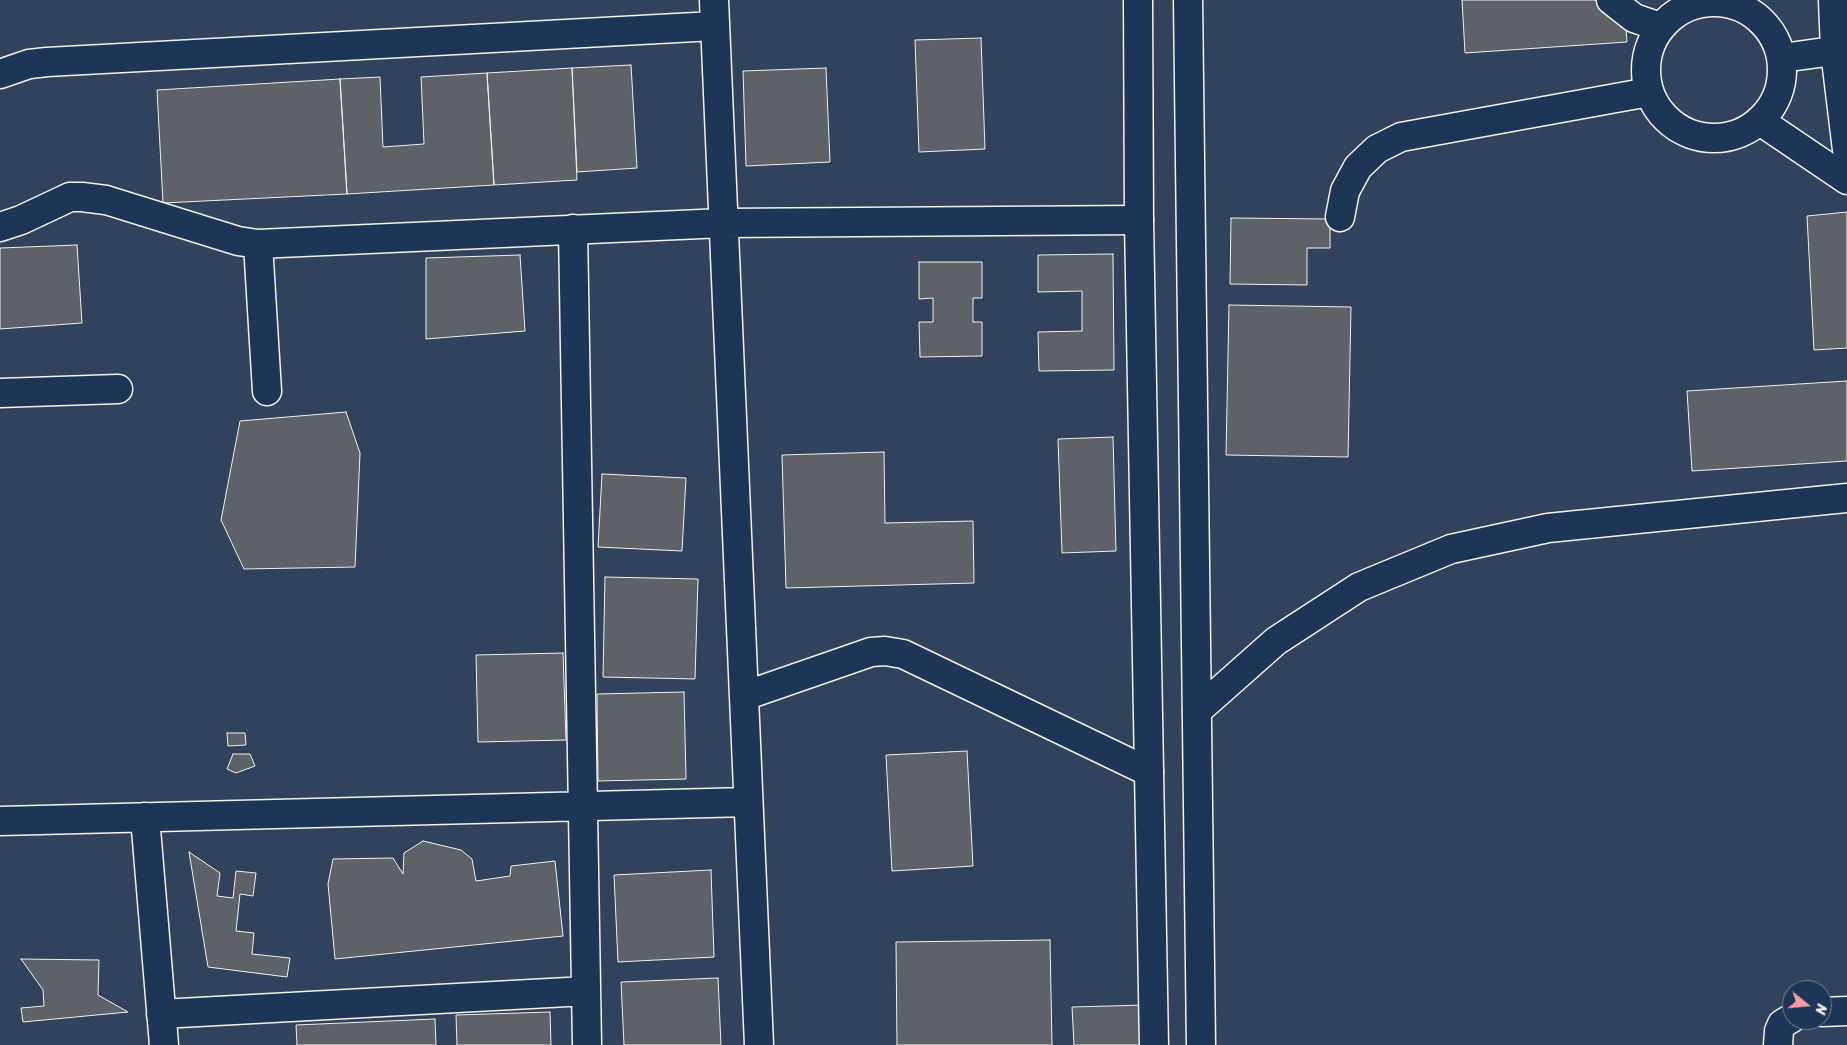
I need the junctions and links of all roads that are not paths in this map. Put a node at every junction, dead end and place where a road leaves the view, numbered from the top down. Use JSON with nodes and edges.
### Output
{"nodes":[{"id":1,"x":1138,"y":0,"type":"edge"},
{"id":2,"x":1188,"y":0,"type":"edge"},
{"id":3,"x":1610,"y":0,"type":"edge"},
{"id":4,"x":1833,"y":0,"type":"edge"},
{"id":5,"x":1697,"y":1,"type":"edge"},
{"id":6,"x":714,"y":13,"type":"edge"},
{"id":7,"x":1660,"y":27,"type":"junction"},
{"id":8,"x":1841,"y":50,"type":"edge"},
{"id":9,"x":1782,"y":58,"type":"junction"},
{"id":10,"x":0,"y":74,"type":"edge"},
{"id":11,"x":1649,"y":92,"type":"junction"},
{"id":12,"x":1760,"y":121,"type":"junction"},
{"id":13,"x":1847,"y":150,"type":"edge"},
{"id":14,"x":1847,"y":180,"type":"edge"},
{"id":15,"x":1340,"y":217,"type":"dead end"},
{"id":16,"x":1139,"y":220,"type":"junction"},
{"id":17,"x":723,"y":222,"type":"junction"},
{"id":18,"x":0,"y":227,"type":"edge"},
{"id":19,"x":573,"y":229,"type":"junction"},
{"id":20,"x":258,"y":244,"type":"junction"},
{"id":21,"x":118,"y":389,"type":"dead end"},
{"id":22,"x":267,"y":390,"type":"dead end"},
{"id":23,"x":0,"y":393,"type":"edge"},
{"id":24,"x":1847,"y":498,"type":"edge"},
{"id":25,"x":744,"y":696,"type":"junction"},
{"id":26,"x":1197,"y":711,"type":"junction"},
{"id":27,"x":1149,"y":772,"type":"junction"},
{"id":28,"x":748,"y":802,"type":"junction"},
{"id":29,"x":583,"y":808,"type":"junction"},
{"id":30,"x":145,"y":817,"type":"junction"},
{"id":31,"x":0,"y":821,"type":"edge"},
{"id":32,"x":586,"y":991,"type":"junction"},
{"id":33,"x":1847,"y":1011,"type":"edge"},
{"id":34,"x":1832,"y":1012,"type":"edge"},
{"id":35,"x":162,"y":1014,"type":"junction"},
{"id":36,"x":1782,"y":1024,"type":"edge"},
{"id":37,"x":164,"y":1045,"type":"edge"},
{"id":38,"x":587,"y":1045,"type":"edge"},
{"id":39,"x":759,"y":1045,"type":"edge"},
{"id":40,"x":1154,"y":1045,"type":"edge"},
{"id":41,"x":1201,"y":1045,"type":"edge"},
{"id":42,"x":1778,"y":1045,"type":"edge"}],
"edges":[{"from":1,"to":16,"type":"street"},
{"from":2,"to":26,"type":"street"},
{"from":3,"to":7,"type":"street"},
{"from":4,"to":8,"type":"street"},
{"from":5,"to":7,"type":"street"},
{"from":5,"to":9,"type":"street"},
{"from":6,"to":10,"type":"street"},
{"from":6,"to":17,"type":"street"},
{"from":7,"to":11,"type":"street"},
{"from":8,"to":9,"type":"street"},
{"from":8,"to":13,"type":"street"},
{"from":9,"to":12,"type":"street"},
{"from":11,"to":12,"type":"street"},
{"from":11,"to":15,"type":"street"},
{"from":12,"to":14,"type":"street"},
{"from":16,"to":17,"type":"street"},
{"from":16,"to":27,"type":"street"},
{"from":17,"to":19,"type":"street"},
{"from":17,"to":25,"type":"street"},
{"from":18,"to":20,"type":"street"},
{"from":19,"to":20,"type":"street"},
{"from":19,"to":29,"type":"street"},
{"from":20,"to":22,"type":"street"},
{"from":21,"to":23,"type":"street"},
{"from":24,"to":26,"type":"street"},
{"from":25,"to":27,"type":"street"},
{"from":25,"to":28,"type":"street"},
{"from":26,"to":41,"type":"street"},
{"from":27,"to":40,"type":"street"},
{"from":28,"to":29,"type":"street"},
{"from":28,"to":39,"type":"street"},
{"from":29,"to":30,"type":"street"},
{"from":29,"to":32,"type":"street"},
{"from":30,"to":31,"type":"street"},
{"from":30,"to":35,"type":"street"},
{"from":32,"to":35,"type":"street"},
{"from":32,"to":38,"type":"street"},
{"from":33,"to":34,"type":"street"},
{"from":35,"to":37,"type":"street"},
{"from":36,"to":42,"type":"street"}]}
